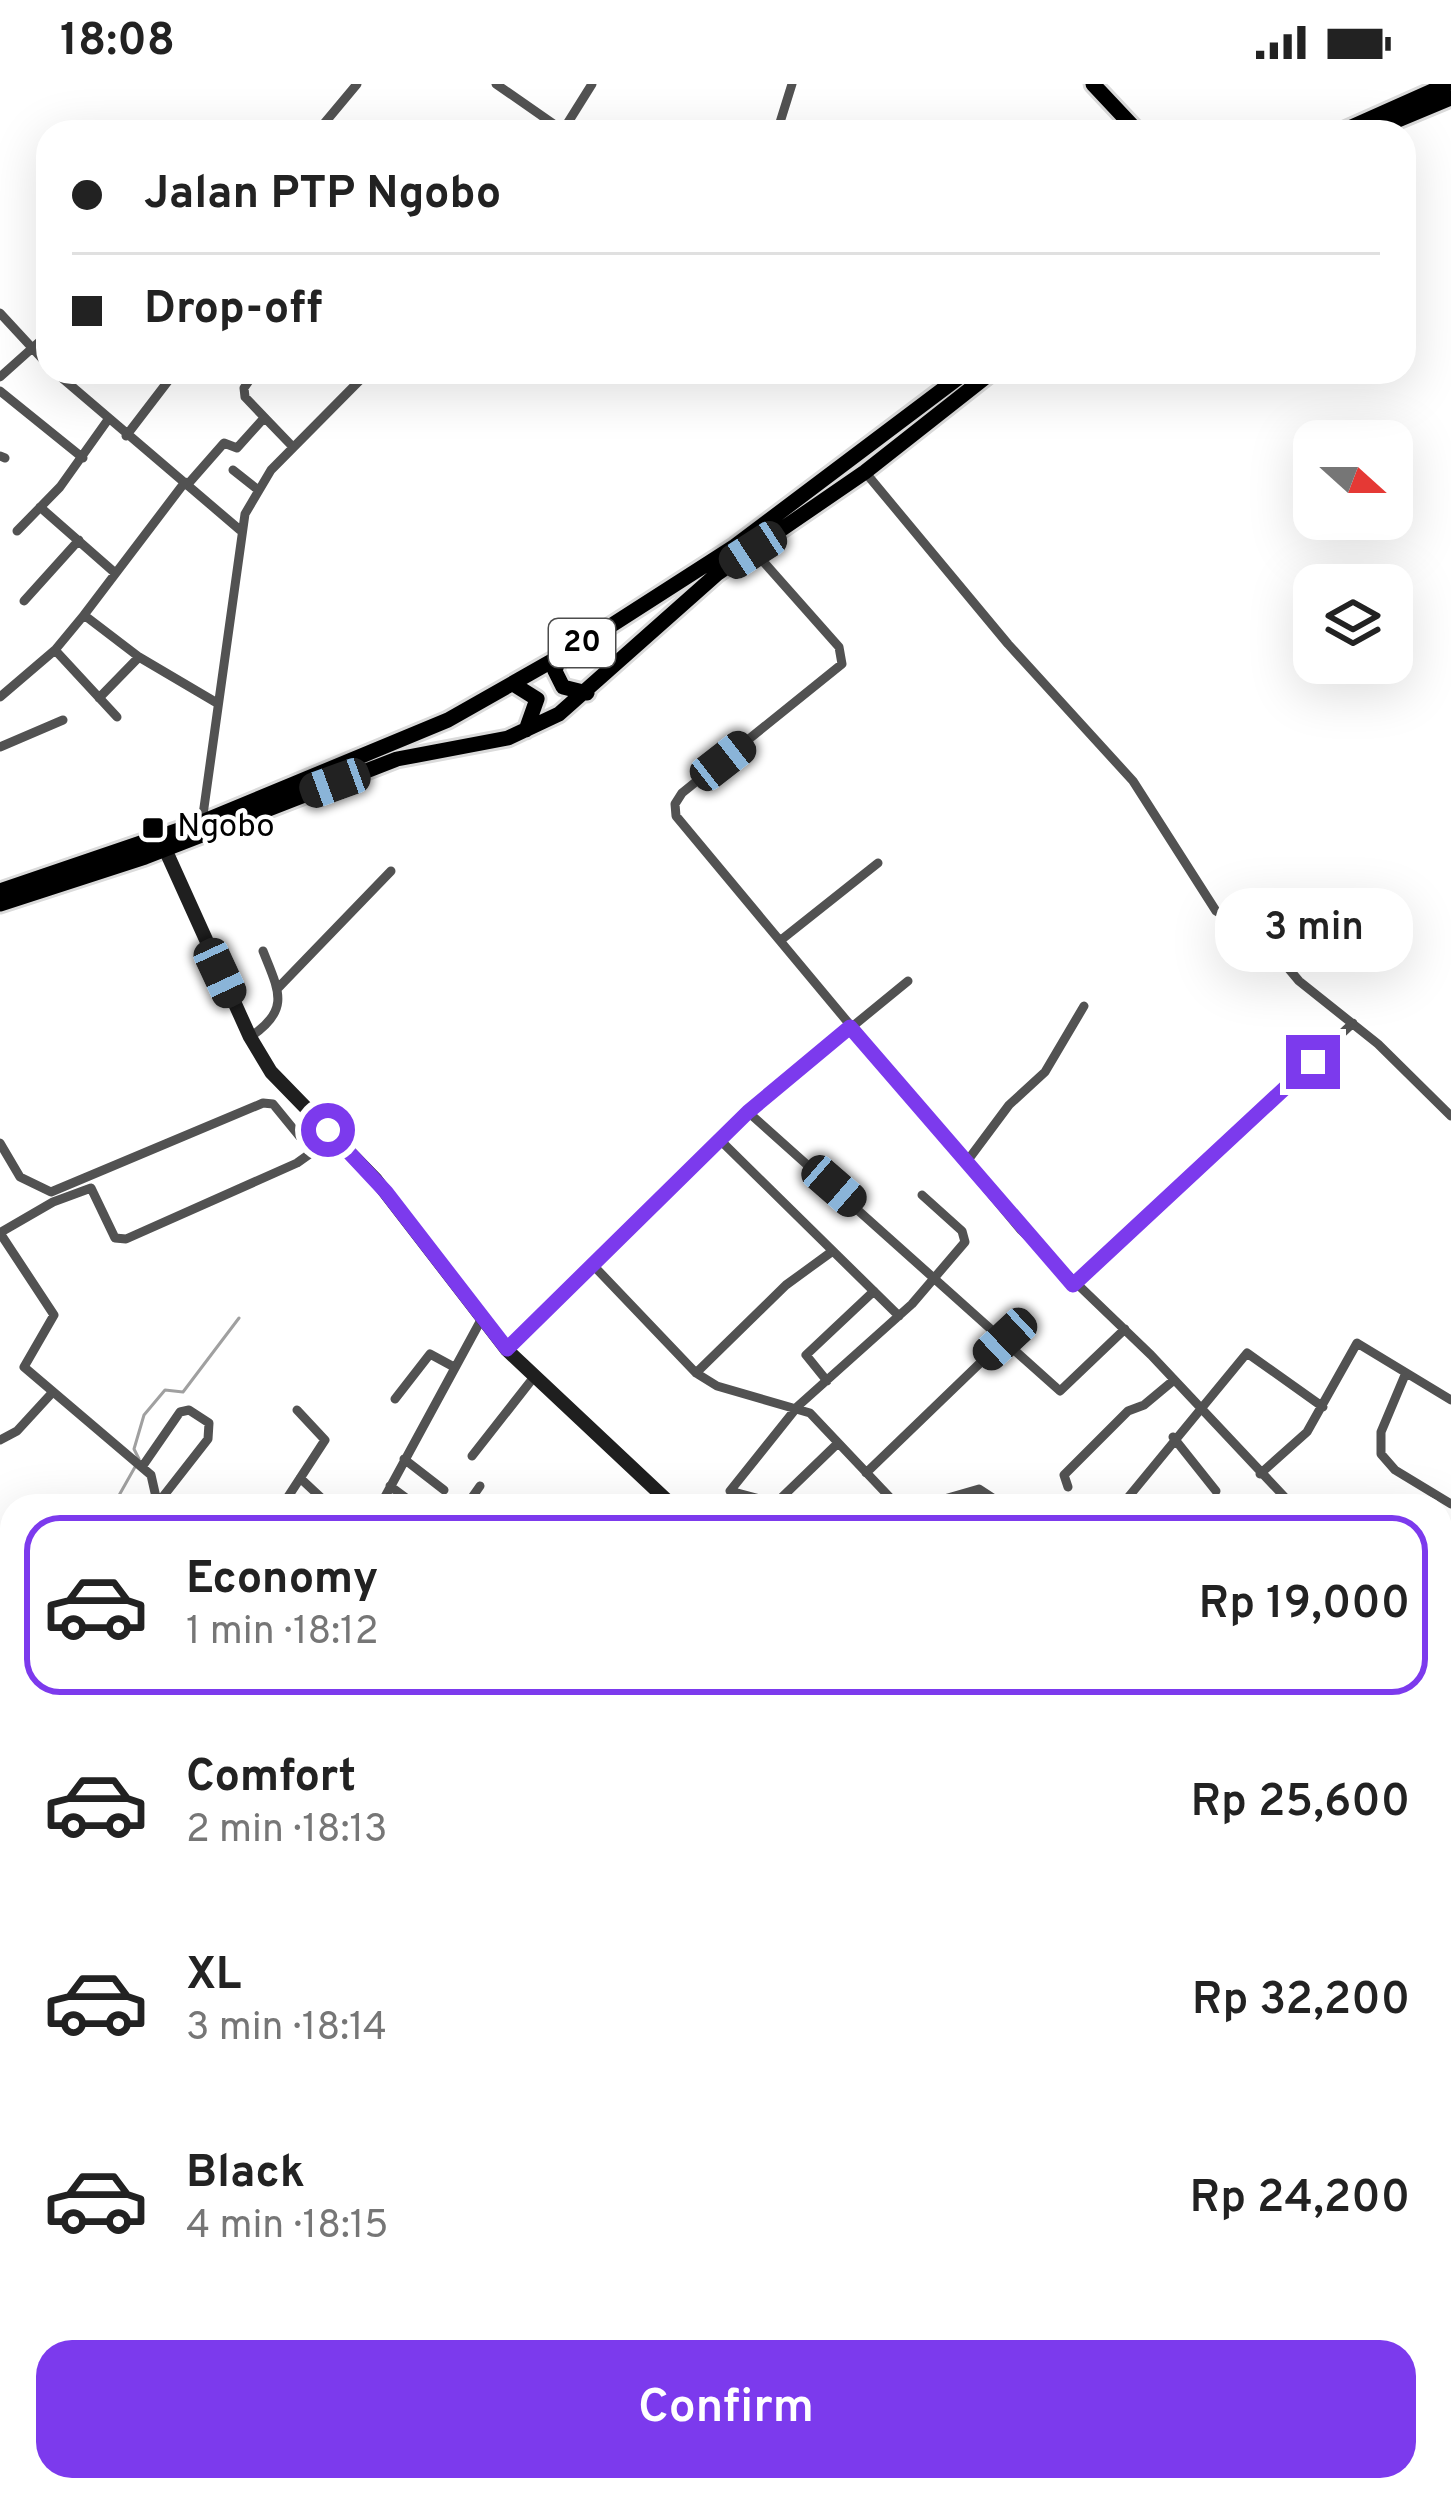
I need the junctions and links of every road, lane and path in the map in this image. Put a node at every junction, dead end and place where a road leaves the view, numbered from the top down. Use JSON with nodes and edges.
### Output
{"nodes":[{"id":1,"x":357,"y":84,"type":"edge"},
{"id":2,"x":496,"y":84,"type":"edge"},
{"id":3,"x":592,"y":84,"type":"edge"},
{"id":4,"x":791,"y":84,"type":"edge"},
{"id":5,"x":1094,"y":84,"type":"edge"},
{"id":6,"x":1448,"y":84,"type":"edge"},
{"id":7,"x":1451,"y":98,"type":"edge"},
{"id":8,"x":331,"y":120,"type":"edge"},
{"id":9,"x":547,"y":120,"type":"edge"},
{"id":10,"x":570,"y":120,"type":"edge"},
{"id":11,"x":780,"y":120,"type":"edge"},
{"id":12,"x":1127,"y":120,"type":"edge"},
{"id":13,"x":1367,"y":120,"type":"edge"},
{"id":14,"x":1398,"y":120,"type":"edge"},
{"id":15,"x":0,"y":314,"type":"edge"},
{"id":16,"x":36,"y":346,"type":"edge"},
{"id":17,"x":32,"y":350,"type":"junction"},
{"id":18,"x":36,"y":354,"type":"edge"},
{"id":19,"x":0,"y":377,"type":"edge"},
{"id":20,"x":68,"y":384,"type":"edge"},
{"id":21,"x":167,"y":384,"type":"edge"},
{"id":22,"x":248,"y":384,"type":"edge"},
{"id":23,"x":355,"y":384,"type":"edge"},
{"id":24,"x":951,"y":384,"type":"edge"},
{"id":25,"x":977,"y":384,"type":"edge"},
{"id":26,"x":0,"y":391,"type":"edge"},
{"id":27,"x":264,"y":418,"type":"junction"},
{"id":28,"x":107,"y":422,"type":"junction"},
{"id":29,"x":126,"y":436,"type":"junction"},
{"id":30,"x":292,"y":446,"type":"junction"},
{"id":31,"x":82,"y":458,"type":"junction"},
{"id":32,"x":233,"y":470,"type":"dead end"},
{"id":33,"x":865,"y":472,"type":"junction"},
{"id":34,"x":186,"y":483,"type":"junction"},
{"id":35,"x":257,"y":489,"type":"junction"},
{"id":36,"x":40,"y":507,"type":"junction"},
{"id":37,"x":240,"y":530,"type":"junction"},
{"id":38,"x":17,"y":531,"type":"dead end"},
{"id":39,"x":79,"y":540,"type":"junction"},
{"id":40,"x":753,"y":550,"type":"junction"},
{"id":41,"x":114,"y":572,"type":"junction"},
{"id":42,"x":24,"y":601,"type":"dead end"},
{"id":43,"x":84,"y":615,"type":"junction"},
{"id":44,"x":56,"y":650,"type":"junction"},
{"id":45,"x":560,"y":655,"type":"junction"},
{"id":46,"x":139,"y":657,"type":"junction"},
{"id":47,"x":514,"y":684,"type":"junction"},
{"id":48,"x":587,"y":693,"type":"junction"},
{"id":49,"x":0,"y":697,"type":"edge"},
{"id":50,"x":100,"y":698,"type":"junction"},
{"id":51,"x":217,"y":704,"type":"junction"},
{"id":52,"x":117,"y":717,"type":"dead end"},
{"id":53,"x":63,"y":720,"type":"dead end"},
{"id":54,"x":524,"y":732,"type":"junction"},
{"id":55,"x":0,"y":747,"type":"edge"},
{"id":56,"x":202,"y":822,"type":"junction"},
{"id":57,"x":165,"y":850,"type":"junction"},
{"id":58,"x":878,"y":863,"type":"dead end"},
{"id":59,"x":391,"y":872,"type":"dead end"},
{"id":60,"x":0,"y":891,"type":"edge"},
{"id":61,"x":0,"y":904,"type":"edge"},
{"id":62,"x":781,"y":940,"type":"junction"},
{"id":63,"x":263,"y":950,"type":"dead end"},
{"id":64,"x":908,"y":981,"type":"dead end"},
{"id":65,"x":278,"y":988,"type":"junction"},
{"id":66,"x":1084,"y":1006,"type":"dead end"},
{"id":67,"x":1353,"y":1023,"type":"junction"},
{"id":68,"x":850,"y":1027,"type":"junction"},
{"id":69,"x":250,"y":1037,"type":"junction"},
{"id":70,"x":748,"y":1112,"type":"junction"},
{"id":71,"x":1451,"y":1115,"type":"edge"},
{"id":72,"x":334,"y":1136,"type":"junction"},
{"id":73,"x":300,"y":1137,"type":"dead end"},
{"id":74,"x":720,"y":1140,"type":"junction"},
{"id":75,"x":0,"y":1142,"type":"edge"},
{"id":76,"x":965,"y":1164,"type":"junction"},
{"id":77,"x":922,"y":1195,"type":"dead end"},
{"id":78,"x":1,"y":1233,"type":"edge"},
{"id":79,"x":830,"y":1253,"type":"junction"},
{"id":80,"x":591,"y":1263,"type":"junction"},
{"id":81,"x":935,"y":1278,"type":"junction"},
{"id":82,"x":1073,"y":1285,"type":"junction"},
{"id":83,"x":874,"y":1291,"type":"junction"},
{"id":84,"x":899,"y":1316,"type":"junction"},
{"id":85,"x":482,"y":1320,"type":"junction"},
{"id":86,"x":1125,"y":1329,"type":"junction"},
{"id":87,"x":1005,"y":1339,"type":"junction"},
{"id":88,"x":507,"y":1349,"type":"junction"},
{"id":89,"x":454,"y":1367,"type":"junction"},
{"id":90,"x":696,"y":1372,"type":"junction"},
{"id":91,"x":1405,"y":1375,"type":"junction"},
{"id":92,"x":535,"y":1377,"type":"junction"},
{"id":93,"x":1174,"y":1380,"type":"junction"},
{"id":94,"x":827,"y":1382,"type":"junction"},
{"id":95,"x":51,"y":1394,"type":"junction"},
{"id":96,"x":395,"y":1400,"type":"dead end"},
{"id":97,"x":1451,"y":1400,"type":"edge"},
{"id":98,"x":798,"y":1406,"type":"junction"},
{"id":99,"x":1198,"y":1407,"type":"junction"},
{"id":100,"x":1322,"y":1407,"type":"junction"},
{"id":101,"x":297,"y":1410,"type":"dead end"},
{"id":102,"x":1173,"y":1437,"type":"junction"},
{"id":103,"x":0,"y":1440,"type":"edge"},
{"id":104,"x":838,"y":1443,"type":"junction"},
{"id":105,"x":472,"y":1456,"type":"dead end"},
{"id":106,"x":404,"y":1459,"type":"junction"},
{"id":107,"x":141,"y":1466,"type":"junction"},
{"id":108,"x":866,"y":1473,"type":"junction"},
{"id":109,"x":1260,"y":1474,"type":"junction"},
{"id":110,"x":300,"y":1478,"type":"junction"},
{"id":111,"x":390,"y":1486,"type":"junction"},
{"id":112,"x":480,"y":1486,"type":"dead end"},
{"id":113,"x":1068,"y":1487,"type":"dead end"},
{"id":114,"x":444,"y":1490,"type":"dead end"},
{"id":115,"x":1216,"y":1491,"type":"dead end"},
{"id":116,"x":157,"y":1494,"type":"edge"},
{"id":117,"x":165,"y":1494,"type":"edge"},
{"id":118,"x":290,"y":1494,"type":"edge"},
{"id":119,"x":317,"y":1494,"type":"edge"},
{"id":120,"x":386,"y":1494,"type":"edge"},
{"id":121,"x":401,"y":1494,"type":"edge"},
{"id":122,"x":474,"y":1494,"type":"edge"},
{"id":123,"x":660,"y":1494,"type":"edge"},
{"id":124,"x":742,"y":1494,"type":"edge"},
{"id":125,"x":790,"y":1494,"type":"edge"},
{"id":126,"x":886,"y":1494,"type":"edge"},
{"id":127,"x":1130,"y":1494,"type":"edge"},
{"id":128,"x":1281,"y":1494,"type":"edge"},
{"id":129,"x":1437,"y":1494,"type":"edge"}],
"edges":[{"from":1,"to":8,"type":"street"},
{"from":2,"to":9,"type":"street"},
{"from":3,"to":10,"type":"street"},
{"from":4,"to":11,"type":"street"},
{"from":5,"to":12,"type":"main road"},
{"from":6,"to":13,"type":"main road"},
{"from":7,"to":14,"type":"main road"},
{"from":15,"to":17,"type":"street"},
{"from":16,"to":17,"type":"street"},
{"from":17,"to":18,"type":"street"},
{"from":17,"to":19,"type":"street"},
{"from":20,"to":28,"type":"street"},
{"from":21,"to":29,"type":"street"},
{"from":22,"to":27,"type":"street"},
{"from":23,"to":30,"type":"street"},
{"from":24,"to":45,"type":"main road","number":"20"},
{"from":25,"to":33,"type":"main road","number":"20"},
{"from":26,"to":31,"type":"street"},
{"from":27,"to":30,"type":"street"},
{"from":27,"to":34,"type":"street"},
{"from":28,"to":29,"type":"street"},
{"from":28,"to":31,"type":"street"},
{"from":29,"to":34,"type":"street"},
{"from":30,"to":35,"type":"street"},
{"from":31,"to":36,"type":"street"},
{"from":32,"to":35,"type":"street"},
{"from":33,"to":40,"type":"main road","number":"20"},
{"from":33,"to":67,"type":"street"},
{"from":34,"to":37,"type":"street"},
{"from":34,"to":41,"type":"street"},
{"from":35,"to":37,"type":"street"},
{"from":36,"to":38,"type":"street"},
{"from":36,"to":39,"type":"street"},
{"from":37,"to":51,"type":"street"},
{"from":39,"to":41,"type":"street"},
{"from":39,"to":42,"type":"street"},
{"from":40,"to":48,"type":"main road","number":"20"},
{"from":40,"to":62,"type":"street"},
{"from":41,"to":43,"type":"street"},
{"from":43,"to":44,"type":"street"},
{"from":43,"to":46,"type":"street"},
{"from":44,"to":49,"type":"street"},
{"from":44,"to":50,"type":"street"},
{"from":45,"to":47,"type":"main road","number":"20"},
{"from":45,"to":48,"type":"main road"},
{"from":46,"to":50,"type":"street"},
{"from":46,"to":51,"type":"street"},
{"from":47,"to":54,"type":"main road"},
{"from":47,"to":56,"type":"main road","number":"20"},
{"from":48,"to":54,"type":"main road","number":"20"},
{"from":50,"to":52,"type":"street"},
{"from":51,"to":56,"type":"street"},
{"from":53,"to":55,"type":"street"},
{"from":54,"to":57,"type":"main road","number":"20"},
{"from":56,"to":60,"type":"main road","number":"20"},
{"from":57,"to":61,"type":"main road","number":"20"},
{"from":57,"to":69,"type":"main road"},
{"from":58,"to":62,"type":"street"},
{"from":59,"to":65,"type":"street"},
{"from":62,"to":68,"type":"street"},
{"from":63,"to":65,"type":"street"},
{"from":64,"to":68,"type":"street"},
{"from":65,"to":69,"type":"street"},
{"from":66,"to":76,"type":"street"},
{"from":67,"to":71,"type":"street"},
{"from":67,"to":82,"type":"street"},
{"from":68,"to":70,"type":"street"},
{"from":68,"to":76,"type":"street"},
{"from":69,"to":72,"type":"main road"},
{"from":70,"to":74,"type":"street"},
{"from":70,"to":81,"type":"street"},
{"from":72,"to":78,"type":"street"},
{"from":72,"to":85,"type":"main road"},
{"from":73,"to":75,"type":"street"},
{"from":74,"to":79,"type":"street"},
{"from":74,"to":80,"type":"street"},
{"from":76,"to":82,"type":"street"},
{"from":77,"to":81,"type":"street"},
{"from":78,"to":95,"type":"street"},
{"from":79,"to":83,"type":"street"},
{"from":79,"to":90,"type":"street"},
{"from":80,"to":88,"type":"street"},
{"from":80,"to":90,"type":"street"},
{"from":81,"to":84,"type":"street"},
{"from":81,"to":87,"type":"street"},
{"from":82,"to":86,"type":"street"},
{"from":83,"to":84,"type":"street"},
{"from":83,"to":94,"type":"street"},
{"from":84,"to":94,"type":"street"},
{"from":85,"to":88,"type":"main road"},
{"from":85,"to":89,"type":"street"},
{"from":86,"to":87,"type":"street"},
{"from":86,"to":93,"type":"street"},
{"from":87,"to":108,"type":"street"},
{"from":88,"to":92,"type":"main road"},
{"from":89,"to":96,"type":"street"},
{"from":89,"to":106,"type":"street"},
{"from":90,"to":98,"type":"street"},
{"from":91,"to":97,"type":"street"},
{"from":91,"to":100,"type":"street"},
{"from":91,"to":129,"type":"street"},
{"from":92,"to":105,"type":"street"},
{"from":92,"to":123,"type":"main road"},
{"from":93,"to":99,"type":"street"},
{"from":93,"to":113,"type":"street"},
{"from":94,"to":98,"type":"street"},
{"from":95,"to":103,"type":"street"},
{"from":95,"to":107,"type":"street"},
{"from":98,"to":104,"type":"street"},
{"from":98,"to":124,"type":"street"},
{"from":99,"to":100,"type":"street"},
{"from":99,"to":102,"type":"street"},
{"from":99,"to":109,"type":"street"},
{"from":100,"to":109,"type":"street"},
{"from":101,"to":110,"type":"street"},
{"from":102,"to":115,"type":"street"},
{"from":102,"to":127,"type":"street"},
{"from":104,"to":108,"type":"street"},
{"from":104,"to":125,"type":"street"},
{"from":106,"to":111,"type":"street"},
{"from":106,"to":114,"type":"street"},
{"from":107,"to":116,"type":"street"},
{"from":107,"to":117,"type":"street"},
{"from":108,"to":126,"type":"street"},
{"from":109,"to":128,"type":"street"},
{"from":110,"to":118,"type":"street"},
{"from":110,"to":119,"type":"street"},
{"from":111,"to":120,"type":"street"},
{"from":111,"to":121,"type":"street"},
{"from":112,"to":122,"type":"street"}]}
